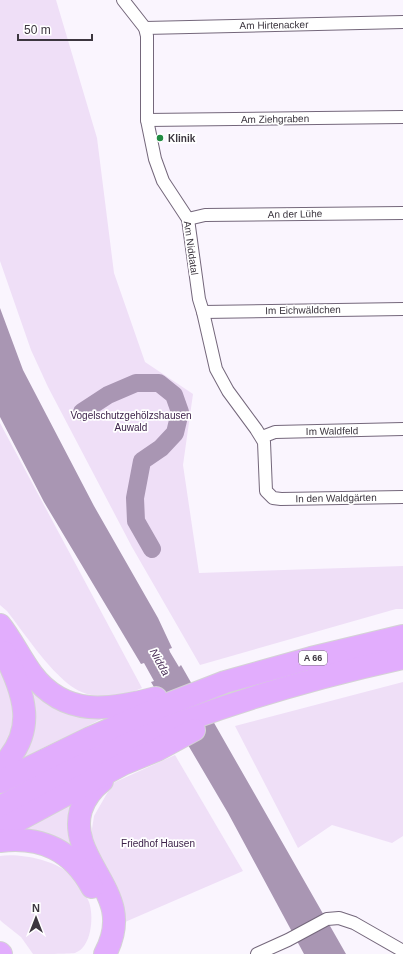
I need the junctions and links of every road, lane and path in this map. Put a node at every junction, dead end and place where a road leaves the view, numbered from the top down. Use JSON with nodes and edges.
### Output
{"nodes":[{"id":1,"x":123,"y":0,"type":"edge"},
{"id":2,"x":403,"y":22,"type":"edge"},
{"id":3,"x":145,"y":28,"type":"junction"},
{"id":4,"x":403,"y":117,"type":"edge"},
{"id":5,"x":147,"y":120,"type":"junction"},
{"id":6,"x":403,"y":213,"type":"edge"},
{"id":7,"x":188,"y":219,"type":"junction"},
{"id":8,"x":403,"y":309,"type":"edge"},
{"id":9,"x":203,"y":312,"type":"junction"},
{"id":10,"x":403,"y":430,"type":"edge"},
{"id":11,"x":262,"y":437,"type":"junction"},
{"id":12,"x":269,"y":495,"type":"joint"},
{"id":13,"x":403,"y":497,"type":"edge"},
{"id":14,"x":0,"y":625,"type":"edge"},
{"id":15,"x":403,"y":636,"type":"edge"},
{"id":16,"x":0,"y":646,"type":"edge"},
{"id":17,"x":403,"y":658,"type":"edge"},
{"id":18,"x":144,"y":727,"type":"junction"},
{"id":19,"x":123,"y":764,"type":"junction"},
{"id":20,"x":0,"y":768,"type":"edge"},
{"id":21,"x":0,"y":782,"type":"edge"},
{"id":22,"x":0,"y":807,"type":"edge"},
{"id":23,"x":0,"y":830,"type":"edge"},
{"id":24,"x":0,"y":841,"type":"edge"},
{"id":25,"x":403,"y":951,"type":"edge"},
{"id":26,"x":91,"y":954,"type":"edge"},
{"id":27,"x":105,"y":954,"type":"edge"},
{"id":28,"x":257,"y":954,"type":"edge"}],
"edges":[{"from":1,"to":3,"type":"street","name":"Am Niddatal"},
{"from":2,"to":3,"type":"street","name":"Am Hirtenacker"},
{"from":3,"to":5,"type":"street","name":"Am Niddatal"},
{"from":4,"to":5,"type":"street","name":"Am Ziehgraben"},
{"from":5,"to":7,"type":"street","name":"Am Niddatal"},
{"from":6,"to":7,"type":"street","name":"An der Lühe"},
{"from":7,"to":9,"type":"street","name":"Am Niddatal"},
{"from":8,"to":9,"type":"street","name":"Im Eichwäldchen"},
{"from":9,"to":11,"type":"street","name":"Am Niddatal"},
{"from":10,"to":11,"type":"street","name":"Im Waldfeld"},
{"from":11,"to":12,"type":"street","name":"Am Niddatal"},
{"from":12,"to":13,"type":"street","name":"In den Waldgärten"},
{"from":14,"to":18,"type":"highway"},
{"from":15,"to":18,"type":"highway","number":"A 66"},
{"from":16,"to":20,"type":"highway"},
{"from":17,"to":18,"type":"highway","number":"A 66"},
{"from":18,"to":19,"type":"highway"},
{"from":18,"to":21,"type":"highway","number":"A 66"},
{"from":18,"to":22,"type":"highway","number":"A 66"},
{"from":19,"to":23,"type":"highway"},
{"from":19,"to":27,"type":"highway"},
{"from":24,"to":26,"type":"highway"},
{"from":25,"to":28,"type":"street"}]}
